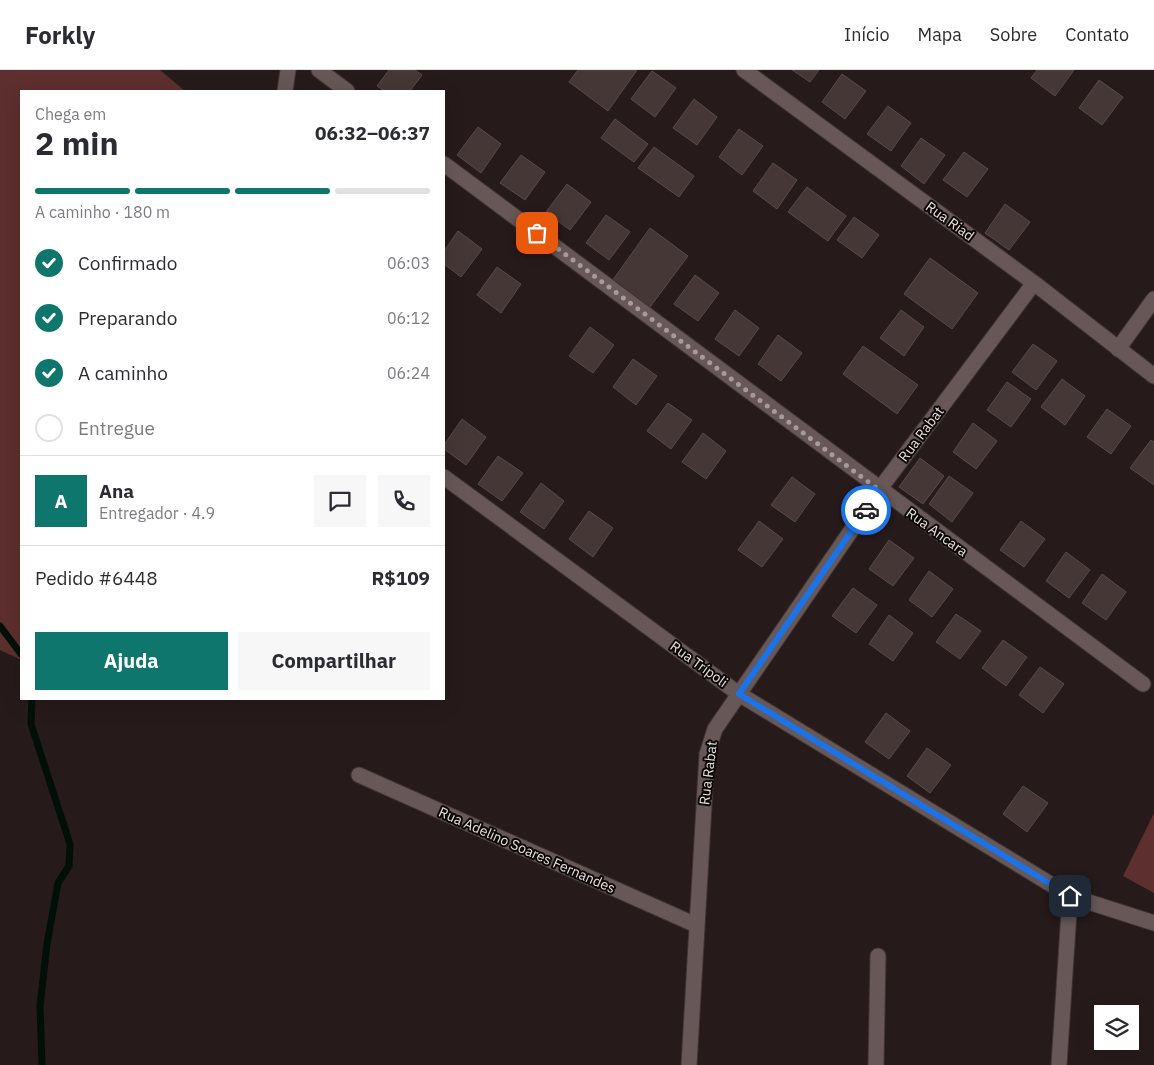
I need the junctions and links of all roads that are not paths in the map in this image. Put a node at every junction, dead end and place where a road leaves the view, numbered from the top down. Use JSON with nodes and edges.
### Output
{"nodes":[{"id":1,"x":288,"y":70,"type":"edge"},
{"id":2,"x":319,"y":70,"type":"edge"},
{"id":3,"x":744,"y":70,"type":"edge"},
{"id":4,"x":285,"y":90,"type":"edge"},
{"id":5,"x":346,"y":90,"type":"edge"},
{"id":6,"x":445,"y":165,"type":"edge"},
{"id":7,"x":1034,"y":283,"type":"junction"},
{"id":8,"x":1154,"y":299,"type":"edge"},
{"id":9,"x":1118,"y":349,"type":"junction"},
{"id":10,"x":1154,"y":376,"type":"edge"},
{"id":11,"x":445,"y":478,"type":"edge"},
{"id":12,"x":879,"y":490,"type":"junction"},
{"id":13,"x":1143,"y":684,"type":"dead end"},
{"id":14,"x":739,"y":694,"type":"junction"},
{"id":15,"x":359,"y":775,"type":"dead end"},
{"id":16,"x":1070,"y":896,"type":"junction"},
{"id":17,"x":1154,"y":923,"type":"edge"},
{"id":18,"x":696,"y":925,"type":"junction"},
{"id":19,"x":878,"y":956,"type":"dead end"},
{"id":20,"x":689,"y":1065,"type":"edge"},
{"id":21,"x":876,"y":1065,"type":"edge"},
{"id":22,"x":1060,"y":1065,"type":"edge"}],
"edges":[{"from":1,"to":4,"type":"street"},
{"from":2,"to":5,"type":"street"},
{"from":3,"to":7,"type":"street","name":"Rua Riad"},
{"from":6,"to":12,"type":"street","name":"Rua Ancara"},
{"from":7,"to":9,"type":"street","name":"Rua Riad"},
{"from":7,"to":12,"type":"street","name":"Rua Rabat"},
{"from":8,"to":9,"type":"street"},
{"from":9,"to":10,"type":"street","name":"Rua Riad"},
{"from":11,"to":14,"type":"street","name":"Rua Trípoli"},
{"from":12,"to":13,"type":"street","name":"Rua Ancara"},
{"from":12,"to":14,"type":"street","name":"Rua Rabat"},
{"from":14,"to":16,"type":"street","name":"Rua Trípoli"},
{"from":14,"to":18,"type":"street","name":"Rua Rabat"},
{"from":15,"to":18,"type":"street","name":"Rua Adelino Soares Fernandes"},
{"from":16,"to":17,"type":"street","name":"Rua Trípoli"},
{"from":16,"to":22,"type":"street"},
{"from":18,"to":20,"type":"street","name":"Rua Rabat"},
{"from":19,"to":21,"type":"street"}]}
